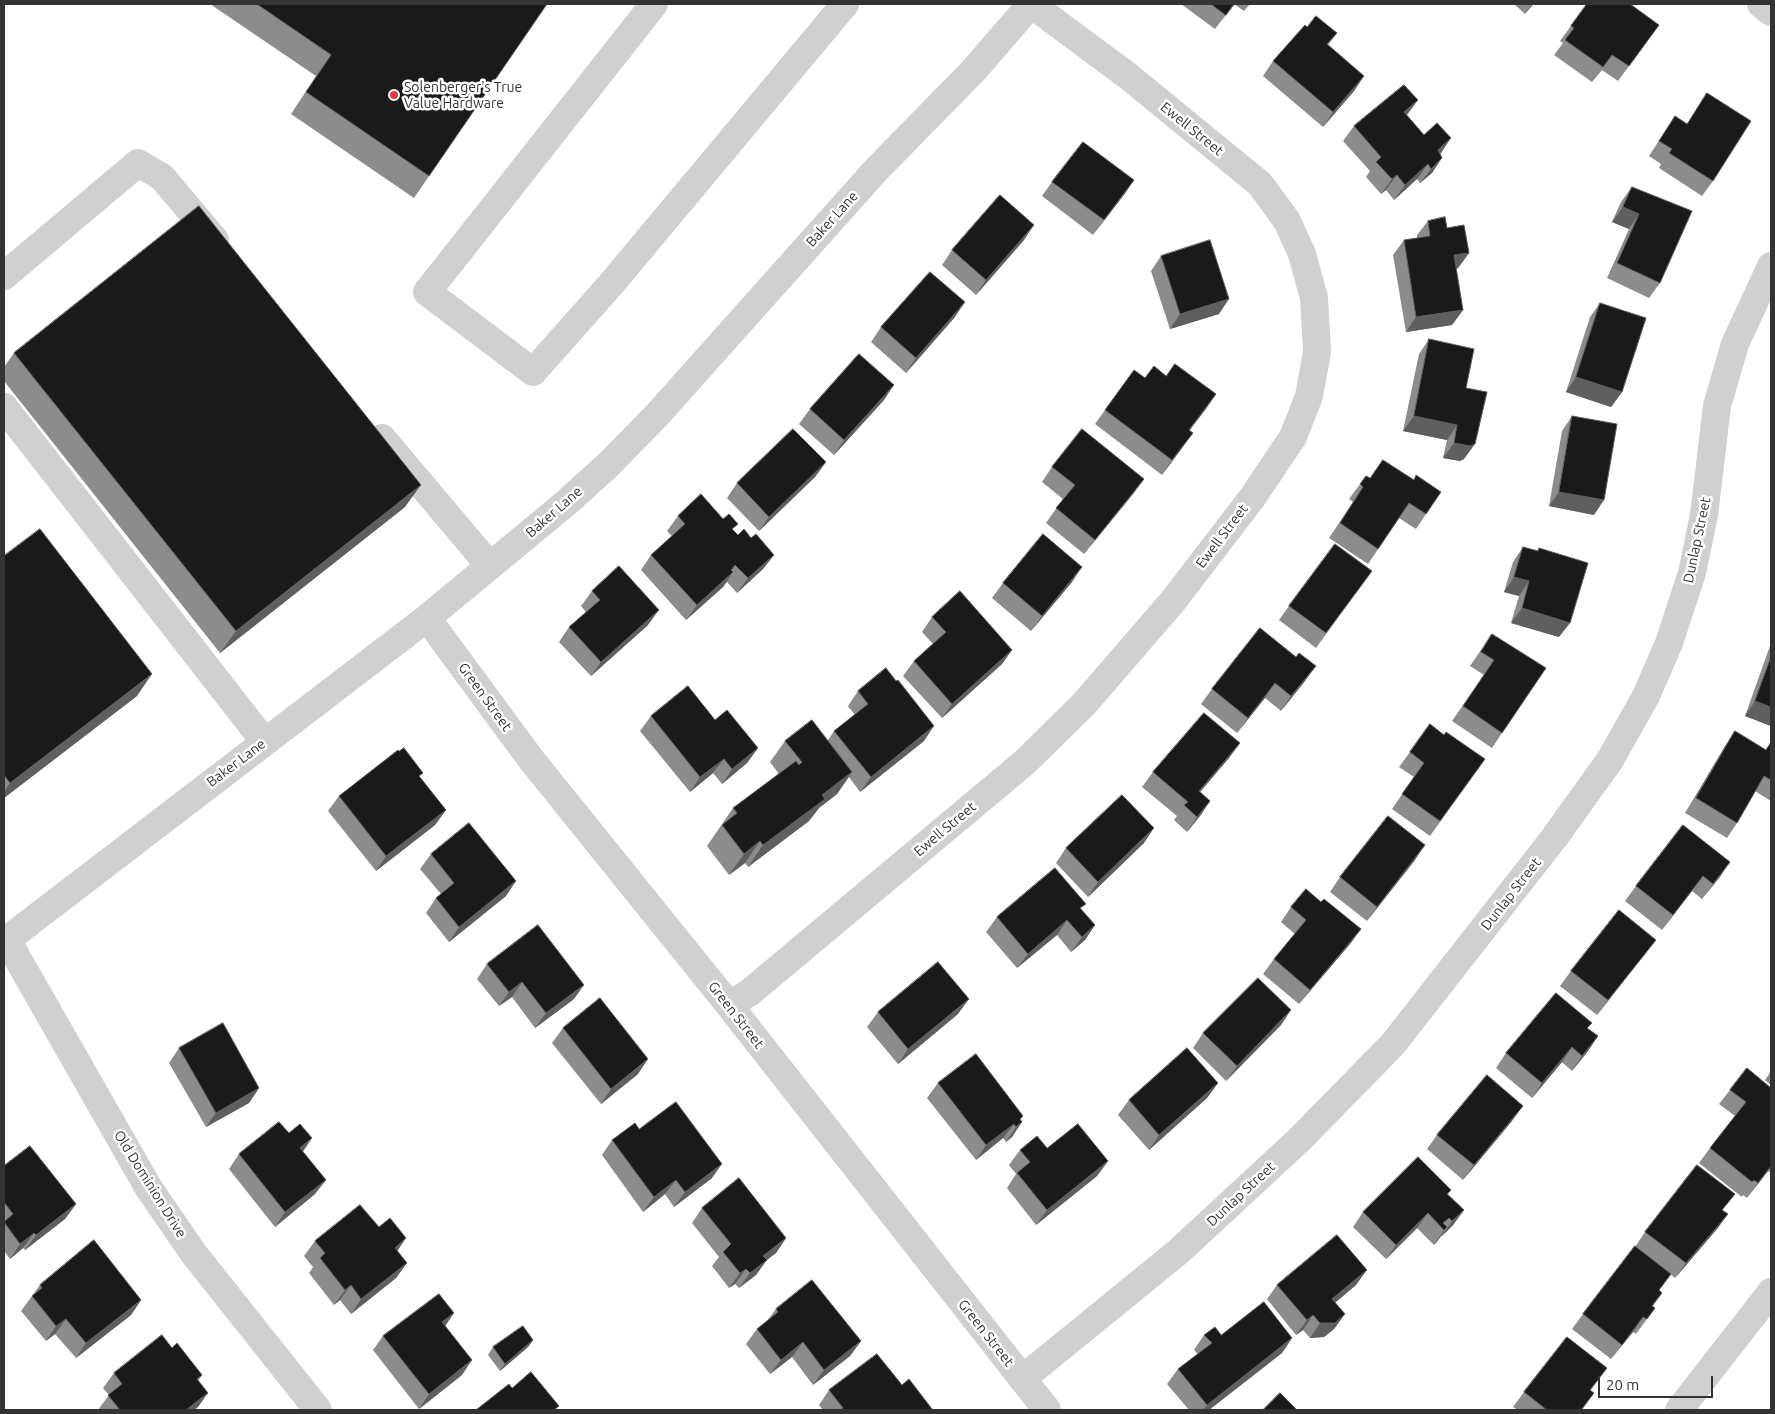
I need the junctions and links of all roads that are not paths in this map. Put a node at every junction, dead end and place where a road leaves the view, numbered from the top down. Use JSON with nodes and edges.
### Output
{"nodes":[{"id":1,"x":654,"y":4,"type":"edge"},
{"id":2,"x":845,"y":4,"type":"edge"},
{"id":3,"x":1031,"y":4,"type":"edge"},
{"id":4,"x":1762,"y":4,"type":"edge"},
{"id":5,"x":1771,"y":12,"type":"edge"},
{"id":6,"x":233,"y":261,"type":"edge"},
{"id":7,"x":1771,"y":266,"type":"edge"},
{"id":8,"x":4,"y":276,"type":"edge"},
{"id":9,"x":4,"y":407,"type":"edge"},
{"id":10,"x":368,"y":421,"type":"edge"},
{"id":11,"x":490,"y":566,"type":"junction"},
{"id":12,"x":427,"y":618,"type":"junction"},
{"id":13,"x":264,"y":742,"type":"junction"},
{"id":14,"x":6,"y":941,"type":"edge"},
{"id":15,"x":729,"y":1005,"type":"junction"},
{"id":16,"x":1771,"y":1292,"type":"edge"},
{"id":17,"x":1022,"y":1379,"type":"junction"},
{"id":18,"x":318,"y":1410,"type":"edge"},
{"id":19,"x":1047,"y":1410,"type":"edge"},
{"id":20,"x":1680,"y":1410,"type":"edge"}],
"edges":[{"from":1,"to":2,"type":"street"},
{"from":3,"to":11,"type":"street","name":"Baker Lane"},
{"from":3,"to":15,"type":"street","name":"Ewell Street"},
{"from":4,"to":5,"type":"street"},
{"from":6,"to":8,"type":"street"},
{"from":7,"to":17,"type":"street","name":"Dunlap Street"},
{"from":9,"to":13,"type":"street"},
{"from":10,"to":11,"type":"street"},
{"from":11,"to":12,"type":"street","name":"Baker Lane"},
{"from":12,"to":13,"type":"street","name":"Baker Lane"},
{"from":12,"to":15,"type":"street","name":"Green Street"},
{"from":13,"to":14,"type":"street","name":"Baker Lane"},
{"from":14,"to":18,"type":"street","name":"Old Dominion Drive"},
{"from":15,"to":17,"type":"street","name":"Green Street"},
{"from":16,"to":20,"type":"street"},
{"from":17,"to":19,"type":"street","name":"Green Street"}]}
